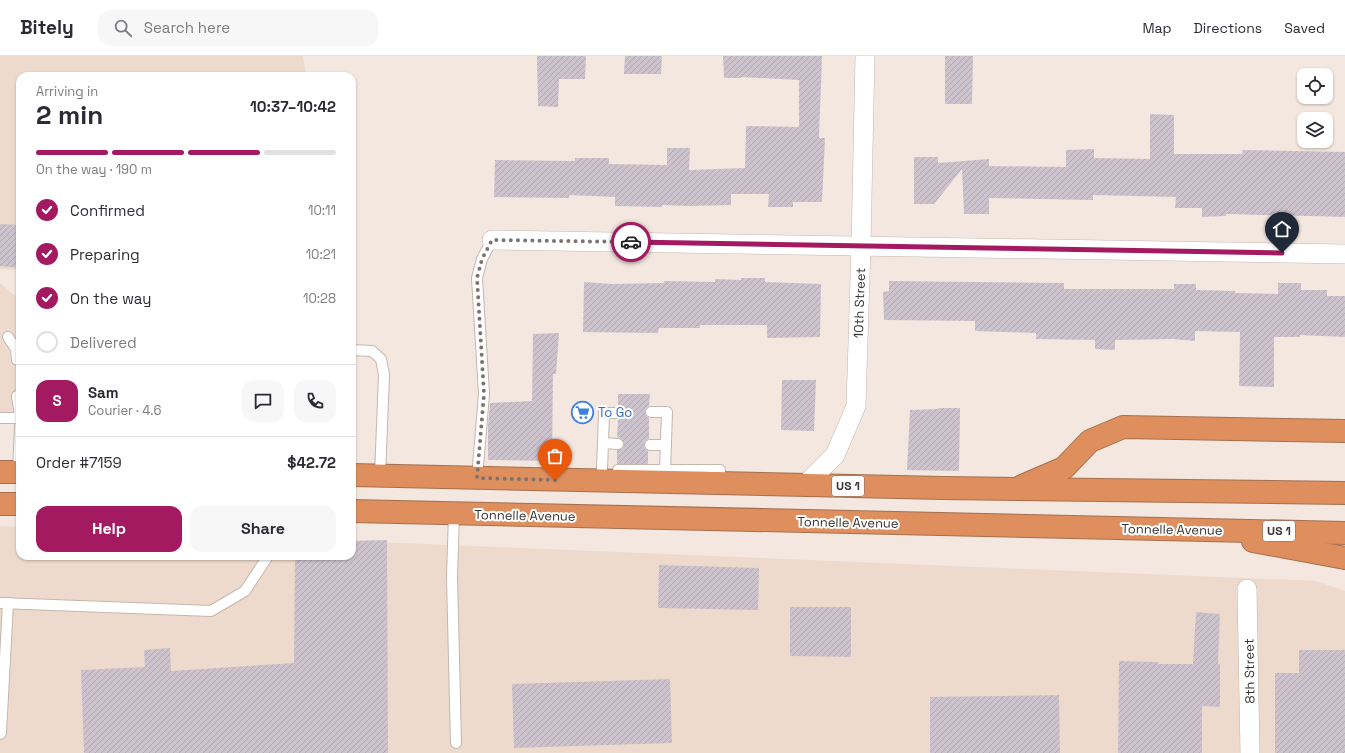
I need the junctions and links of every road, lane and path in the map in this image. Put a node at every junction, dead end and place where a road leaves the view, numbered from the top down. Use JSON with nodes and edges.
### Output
{"nodes":[{"id":1,"x":865,"y":56,"type":"edge"},
{"id":2,"x":492,"y":240,"type":"joint"},
{"id":3,"x":861,"y":246,"type":"junction"},
{"id":4,"x":1345,"y":254,"type":"edge"},
{"id":5,"x":8,"y":337,"type":"dead end"},
{"id":6,"x":16,"y":349,"type":"edge"},
{"id":7,"x":356,"y":350,"type":"edge"},
{"id":8,"x":650,"y":412,"type":"dead end"},
{"id":9,"x":619,"y":413,"type":"dead end"},
{"id":10,"x":16,"y":417,"type":"edge"},
{"id":11,"x":0,"y":418,"type":"edge"},
{"id":12,"x":1345,"y":431,"type":"edge"},
{"id":13,"x":604,"y":443,"type":"junction"},
{"id":14,"x":618,"y":444,"type":"dead end"},
{"id":15,"x":650,"y":444,"type":"dead end"},
{"id":16,"x":666,"y":445,"type":"junction"},
{"id":17,"x":16,"y":452,"type":"edge"},
{"id":18,"x":665,"y":470,"type":"junction"},
{"id":19,"x":13,"y":472,"type":"edge"},
{"id":20,"x":356,"y":475,"type":"edge"},
{"id":21,"x":380,"y":476,"type":"junction"},
{"id":22,"x":477,"y":478,"type":"junction"},
{"id":23,"x":720,"y":484,"type":"junction"},
{"id":24,"x":805,"y":485,"type":"junction"},
{"id":25,"x":1016,"y":489,"type":"junction"},
{"id":26,"x":1345,"y":493,"type":"edge"},
{"id":27,"x":0,"y":504,"type":"edge"},
{"id":28,"x":16,"y":504,"type":"edge"},
{"id":29,"x":356,"y":511,"type":"edge"},
{"id":30,"x":454,"y":514,"type":"junction"},
{"id":31,"x":1213,"y":530,"type":"junction"},
{"id":32,"x":1345,"y":533,"type":"edge"},
{"id":33,"x":1345,"y":558,"type":"edge"},
{"id":34,"x":265,"y":560,"type":"edge"},
{"id":35,"x":1247,"y":589,"type":"dead end"},
{"id":36,"x":4,"y":603,"type":"edge"},
{"id":37,"x":0,"y":734,"type":"edge"},
{"id":38,"x":456,"y":743,"type":"dead end"},
{"id":39,"x":1250,"y":753,"type":"edge"}],
"edges":[{"from":1,"to":3,"type":"street","name":"10th Street"},
{"from":2,"to":3,"type":"street"},
{"from":2,"to":22,"type":"lane"},
{"from":3,"to":4,"type":"street"},
{"from":3,"to":24,"type":"street","name":"10th Street"},
{"from":5,"to":6,"type":"lane"},
{"from":7,"to":21,"type":"lane"},
{"from":8,"to":16,"type":"lane"},
{"from":9,"to":13,"type":"lane"},
{"from":10,"to":11,"type":"lane"},
{"from":12,"to":25,"type":"highway"},
{"from":13,"to":14,"type":"lane"},
{"from":13,"to":18,"type":"lane"},
{"from":15,"to":16,"type":"lane"},
{"from":16,"to":18,"type":"lane"},
{"from":17,"to":19,"type":"lane"},
{"from":18,"to":23,"type":"lane"},
{"from":20,"to":21,"type":"highway","number":"US 1"},
{"from":21,"to":22,"type":"highway","number":"US 1"},
{"from":22,"to":23,"type":"highway","number":"US 1"},
{"from":23,"to":24,"type":"highway","number":"US 1"},
{"from":24,"to":25,"type":"highway","number":"US 1"},
{"from":25,"to":26,"type":"highway","number":"US 1"},
{"from":27,"to":28,"type":"highway"},
{"from":29,"to":30,"type":"highway","name":"Tonnelle Avenue","number":"US 1"},
{"from":30,"to":31,"type":"highway","name":"Tonnelle Avenue","number":"US 1"},
{"from":30,"to":38,"type":"lane"},
{"from":31,"to":32,"type":"highway","name":"Tonnelle Avenue","number":"US 1"},
{"from":31,"to":33,"type":"highway"},
{"from":34,"to":36,"type":"lane"},
{"from":35,"to":39,"type":"street","name":"8th Street"},
{"from":36,"to":37,"type":"lane"}]}
